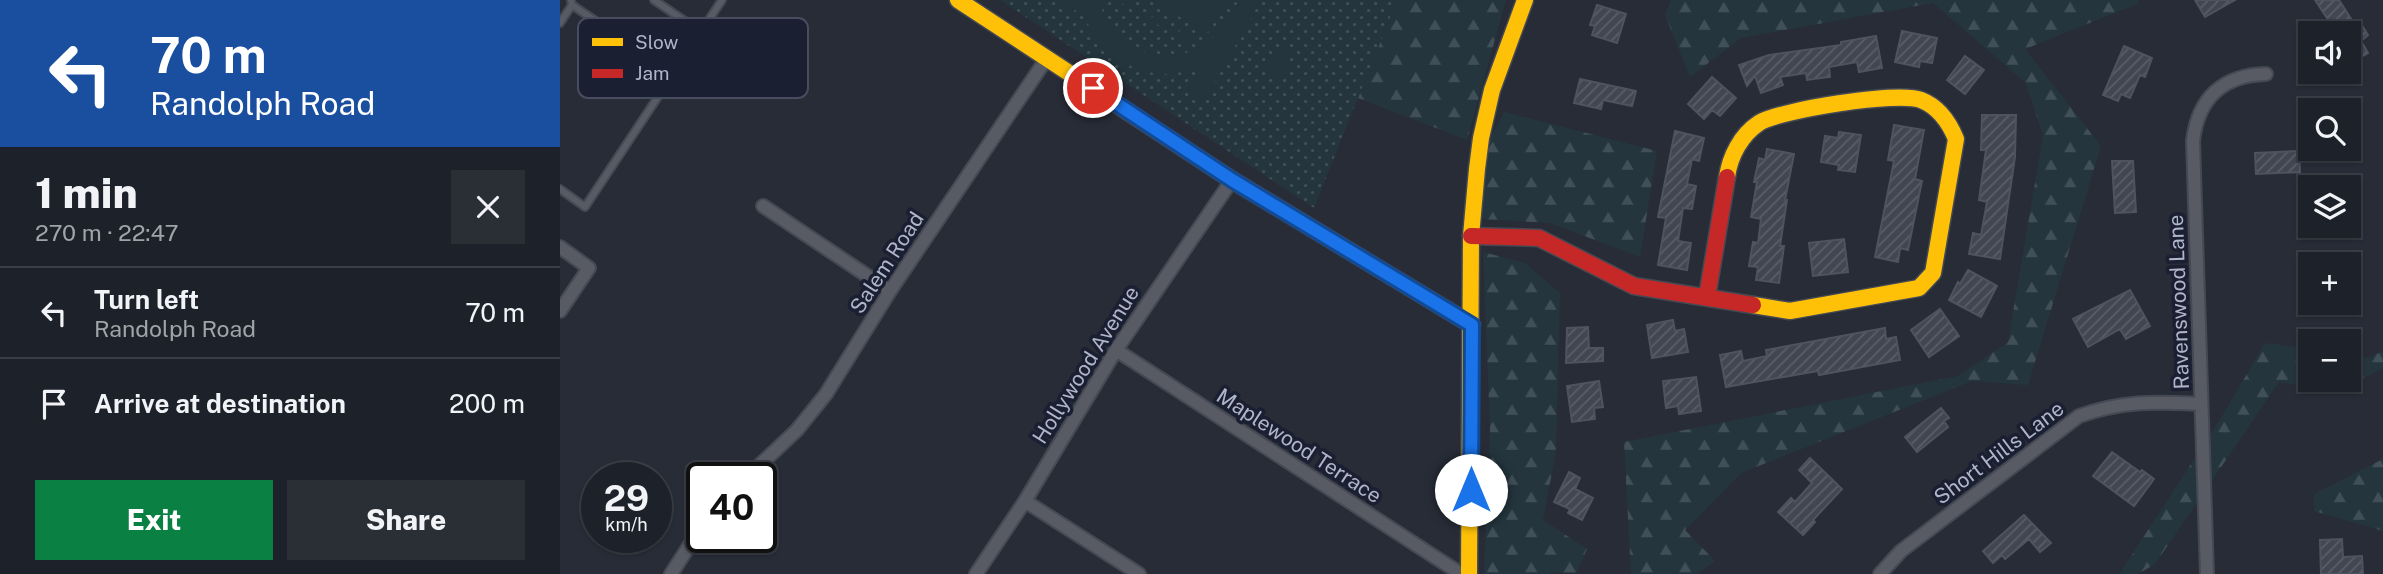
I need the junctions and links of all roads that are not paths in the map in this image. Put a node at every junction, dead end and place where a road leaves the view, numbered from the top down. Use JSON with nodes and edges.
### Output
{"nodes":[{"id":1,"x":654,"y":0,"type":"edge"},
{"id":2,"x":722,"y":0,"type":"edge"},
{"id":3,"x":958,"y":0,"type":"edge"},
{"id":4,"x":1525,"y":0,"type":"edge"},
{"id":5,"x":572,"y":2,"type":"edge"},
{"id":6,"x":595,"y":18,"type":"edge"},
{"id":7,"x":680,"y":18,"type":"edge"},
{"id":8,"x":710,"y":18,"type":"edge"},
{"id":9,"x":560,"y":23,"type":"edge"},
{"id":10,"x":1047,"y":58,"type":"junction"},
{"id":11,"x":2266,"y":74,"type":"dead end"},
{"id":12,"x":657,"y":98,"type":"edge"},
{"id":13,"x":1232,"y":180,"type":"junction"},
{"id":14,"x":560,"y":189,"type":"edge"},
{"id":15,"x":764,"y":206,"type":"dead end"},
{"id":16,"x":1471,"y":236,"type":"junction"},
{"id":17,"x":560,"y":247,"type":"edge"},
{"id":18,"x":890,"y":292,"type":"junction"},
{"id":19,"x":1707,"y":298,"type":"junction"},
{"id":20,"x":560,"y":311,"type":"edge"},
{"id":21,"x":1472,"y":325,"type":"junction"},
{"id":22,"x":1116,"y":351,"type":"junction"},
{"id":23,"x":2201,"y":404,"type":"junction"},
{"id":24,"x":763,"y":462,"type":"edge"},
{"id":25,"x":1025,"y":501,"type":"junction"},
{"id":26,"x":686,"y":551,"type":"edge"},
{"id":27,"x":671,"y":574,"type":"edge"},
{"id":28,"x":976,"y":574,"type":"edge"},
{"id":29,"x":1139,"y":574,"type":"edge"},
{"id":30,"x":1461,"y":574,"type":"edge"},
{"id":31,"x":1469,"y":574,"type":"edge"},
{"id":32,"x":1880,"y":574,"type":"edge"},
{"id":33,"x":2207,"y":574,"type":"edge"}],
"edges":[{"from":1,"to":7,"type":"lane"},
{"from":2,"to":8,"type":"lane"},
{"from":3,"to":10,"type":"street"},
{"from":4,"to":16,"type":"street"},
{"from":5,"to":6,"type":"lane"},
{"from":5,"to":9,"type":"lane"},
{"from":10,"to":13,"type":"street"},
{"from":10,"to":18,"type":"street","name":"Salem Road"},
{"from":11,"to":23,"type":"street","name":"Ravenswood Lane"},
{"from":12,"to":14,"type":"lane"},
{"from":13,"to":21,"type":"street"},
{"from":13,"to":22,"type":"street","name":"Hollywood Avenue"},
{"from":15,"to":18,"type":"street"},
{"from":16,"to":19,"type":"street"},
{"from":16,"to":21,"type":"street"},
{"from":17,"to":20,"type":"street"},
{"from":18,"to":24,"type":"street","name":"Salem Road"},
{"from":19,"to":19,"type":"street"},
{"from":21,"to":31,"type":"street"},
{"from":22,"to":25,"type":"street","name":"Hollywood Avenue"},
{"from":22,"to":30,"type":"street","name":"Maplewood Terrace"},
{"from":23,"to":32,"type":"street","name":"Short Hills Lane"},
{"from":23,"to":33,"type":"street","name":"Ravenswood Lane"},
{"from":25,"to":28,"type":"street","name":"Hollywood Avenue"},
{"from":25,"to":29,"type":"street"},
{"from":26,"to":27,"type":"street"}]}
